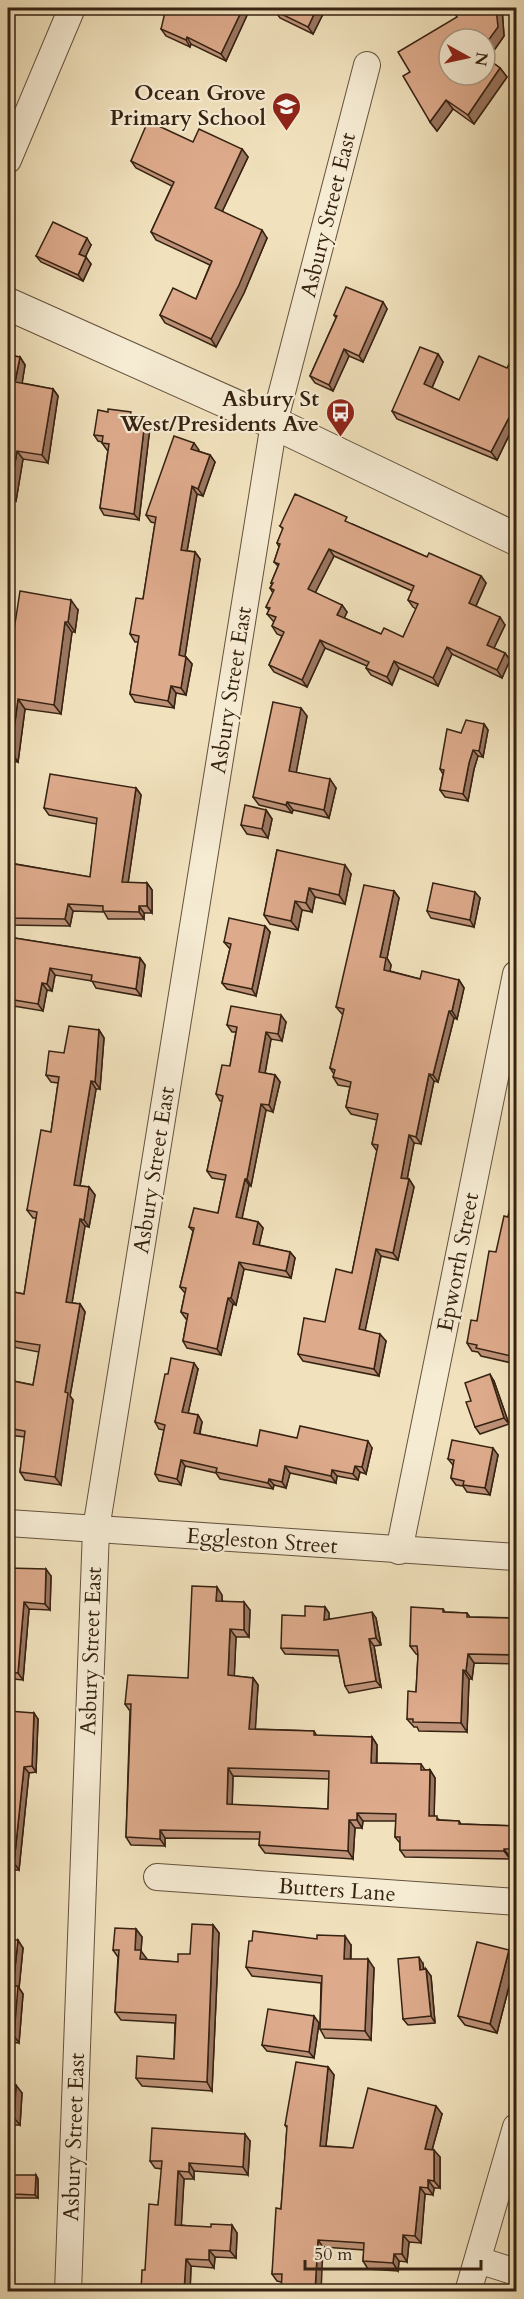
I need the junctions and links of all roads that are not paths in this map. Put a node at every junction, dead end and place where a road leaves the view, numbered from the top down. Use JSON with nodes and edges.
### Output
{"nodes":[{"id":1,"x":72,"y":8,"type":"edge"},
{"id":2,"x":367,"y":65,"type":"dead end"},
{"id":3,"x":8,"y":160,"type":"edge"},
{"id":4,"x":8,"y":304,"type":"edge"},
{"id":5,"x":274,"y":423,"type":"junction"},
{"id":6,"x":516,"y":539,"type":"edge"},
{"id":7,"x":516,"y":974,"type":"edge"},
{"id":8,"x":8,"y":1523,"type":"edge"},
{"id":9,"x":96,"y":1529,"type":"junction"},
{"id":10,"x":399,"y":1551,"type":"junction"},
{"id":11,"x":516,"y":1557,"type":"edge"},
{"id":12,"x":157,"y":1877,"type":"dead end"},
{"id":13,"x":516,"y":1902,"type":"edge"},
{"id":14,"x":516,"y":2127,"type":"edge"},
{"id":15,"x":478,"y":2260,"type":"junction"},
{"id":16,"x":516,"y":2272,"type":"edge"},
{"id":17,"x":68,"y":2292,"type":"edge"},
{"id":18,"x":468,"y":2292,"type":"edge"}],
"edges":[{"from":1,"to":3,"type":"street"},
{"from":2,"to":5,"type":"street","name":"Asbury Street East"},
{"from":4,"to":5,"type":"street"},
{"from":5,"to":6,"type":"street"},
{"from":5,"to":9,"type":"street","name":"Asbury Street East"},
{"from":7,"to":10,"type":"street","name":"Epworth Street"},
{"from":8,"to":9,"type":"street","name":"Eggleston Street"},
{"from":9,"to":10,"type":"street","name":"Eggleston Street"},
{"from":9,"to":17,"type":"street","name":"Asbury Street East"},
{"from":10,"to":11,"type":"street","name":"Eggleston Street"},
{"from":12,"to":13,"type":"street","name":"Butters Lane"},
{"from":14,"to":15,"type":"street"},
{"from":15,"to":16,"type":"street"},
{"from":15,"to":18,"type":"street"}]}
